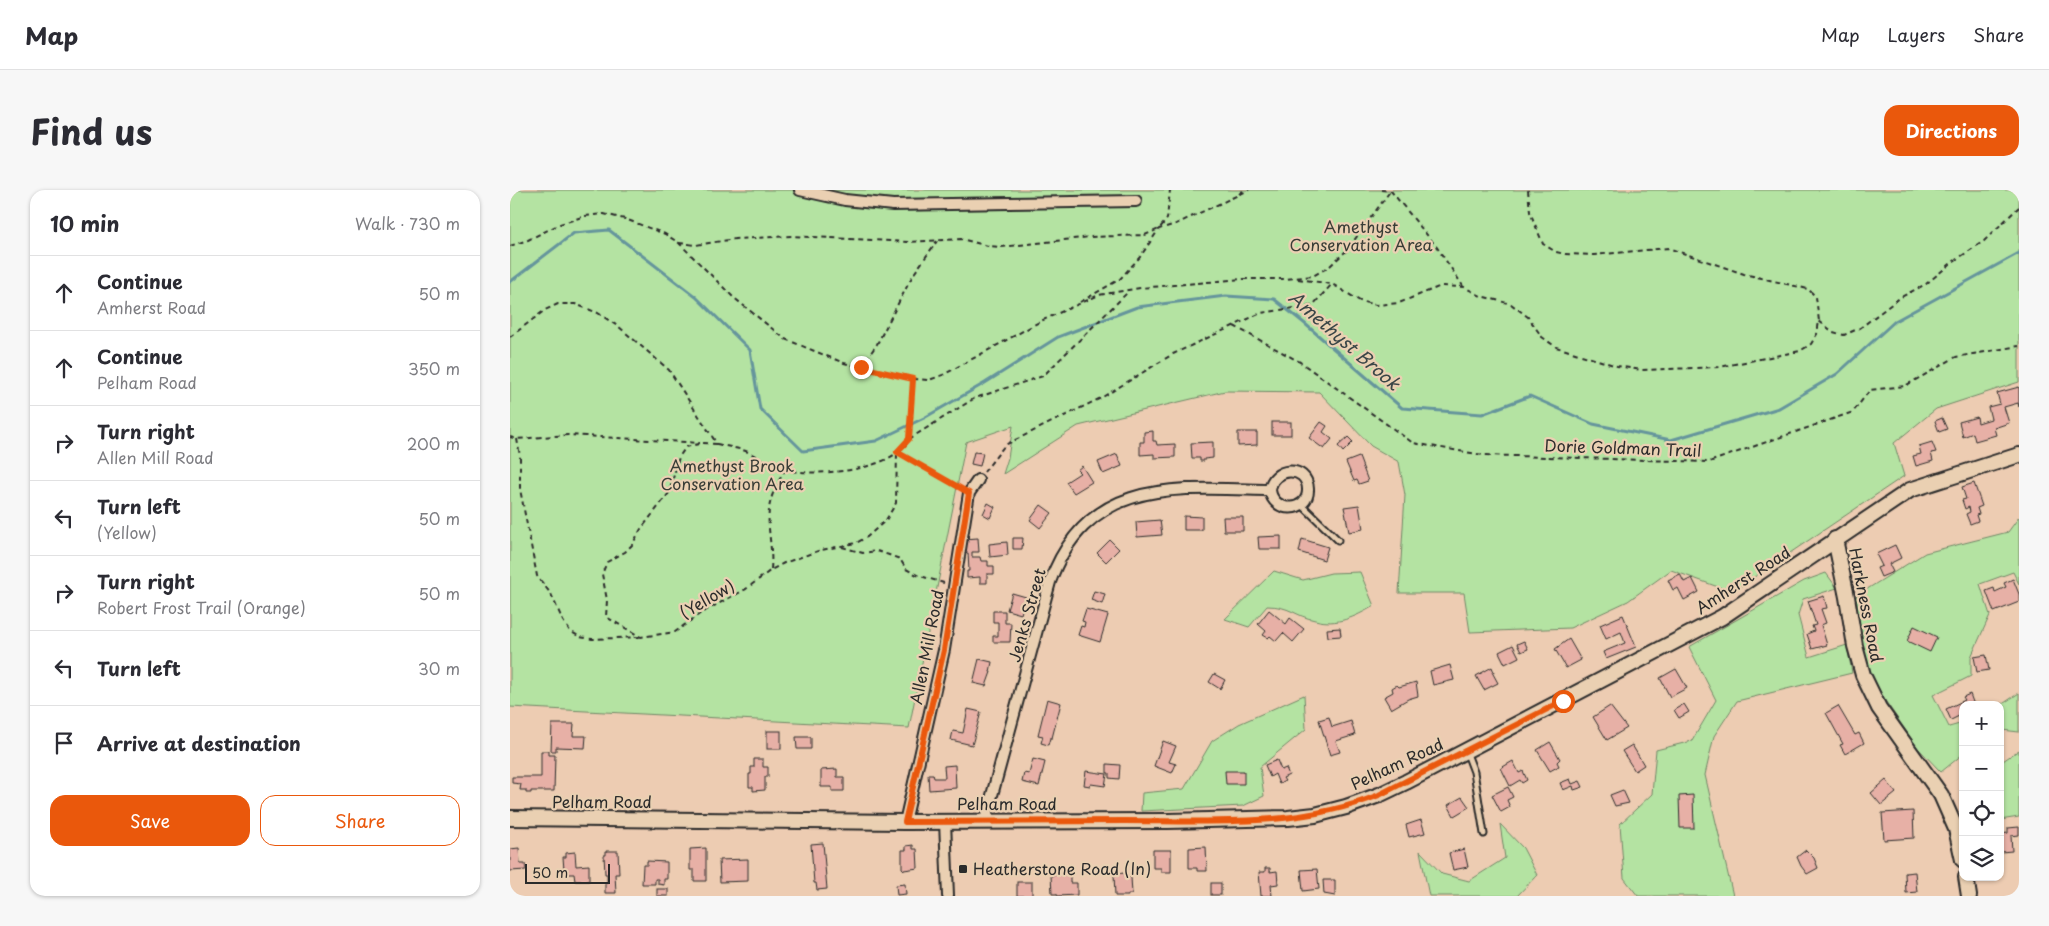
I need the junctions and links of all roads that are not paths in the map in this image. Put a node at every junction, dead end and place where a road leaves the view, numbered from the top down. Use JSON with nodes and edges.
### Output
{"nodes":[{"id":1,"x":800,"y":190,"type":"edge"},
{"id":2,"x":1136,"y":201,"type":"dead end"},
{"id":3,"x":2019,"y":455,"type":"edge"},
{"id":4,"x":978,"y":480,"type":"road end"},
{"id":5,"x":1270,"y":490,"type":"junction"},
{"id":6,"x":1301,"y":504,"type":"junction"},
{"id":7,"x":1836,"y":539,"type":"junction"},
{"id":8,"x":1338,"y":540,"type":"dead end"},
{"id":9,"x":1487,"y":740,"type":"joint"},
{"id":10,"x":1466,"y":751,"type":"junction"},
{"id":11,"x":510,"y":818,"type":"edge"},
{"id":12,"x":986,"y":821,"type":"junction"},
{"id":13,"x":905,"y":822,"type":"junction"},
{"id":14,"x":945,"y":822,"type":"junction"},
{"id":15,"x":1484,"y":834,"type":"dead end"},
{"id":16,"x":1959,"y":842,"type":"edge"},
{"id":17,"x":1967,"y":881,"type":"edge"},
{"id":18,"x":948,"y":896,"type":"edge"},
{"id":19,"x":1969,"y":896,"type":"edge"}],
"edges":[{"from":1,"to":2,"type":"street"},
{"from":3,"to":7,"type":"main road","name":"Amherst Road"},
{"from":4,"to":13,"type":"street","name":"Allen Mill Road"},
{"from":5,"to":6,"type":"street"},
{"from":5,"to":6,"type":"street"},
{"from":5,"to":12,"type":"street","name":"Jenks Street"},
{"from":6,"to":8,"type":"lane"},
{"from":7,"to":9,"type":"main road","name":"Amherst Road"},
{"from":7,"to":16,"type":"main road","name":"Harkness Road"},
{"from":9,"to":10,"type":"main road","name":"Pelham Road"},
{"from":10,"to":12,"type":"main road","name":"Pelham Road"},
{"from":10,"to":15,"type":"lane"},
{"from":11,"to":13,"type":"main road","name":"Pelham Road"},
{"from":12,"to":14,"type":"main road","name":"Pelham Road"},
{"from":13,"to":14,"type":"main road","name":"Pelham Road"},
{"from":14,"to":18,"type":"street"},
{"from":17,"to":19,"type":"main road"}]}
